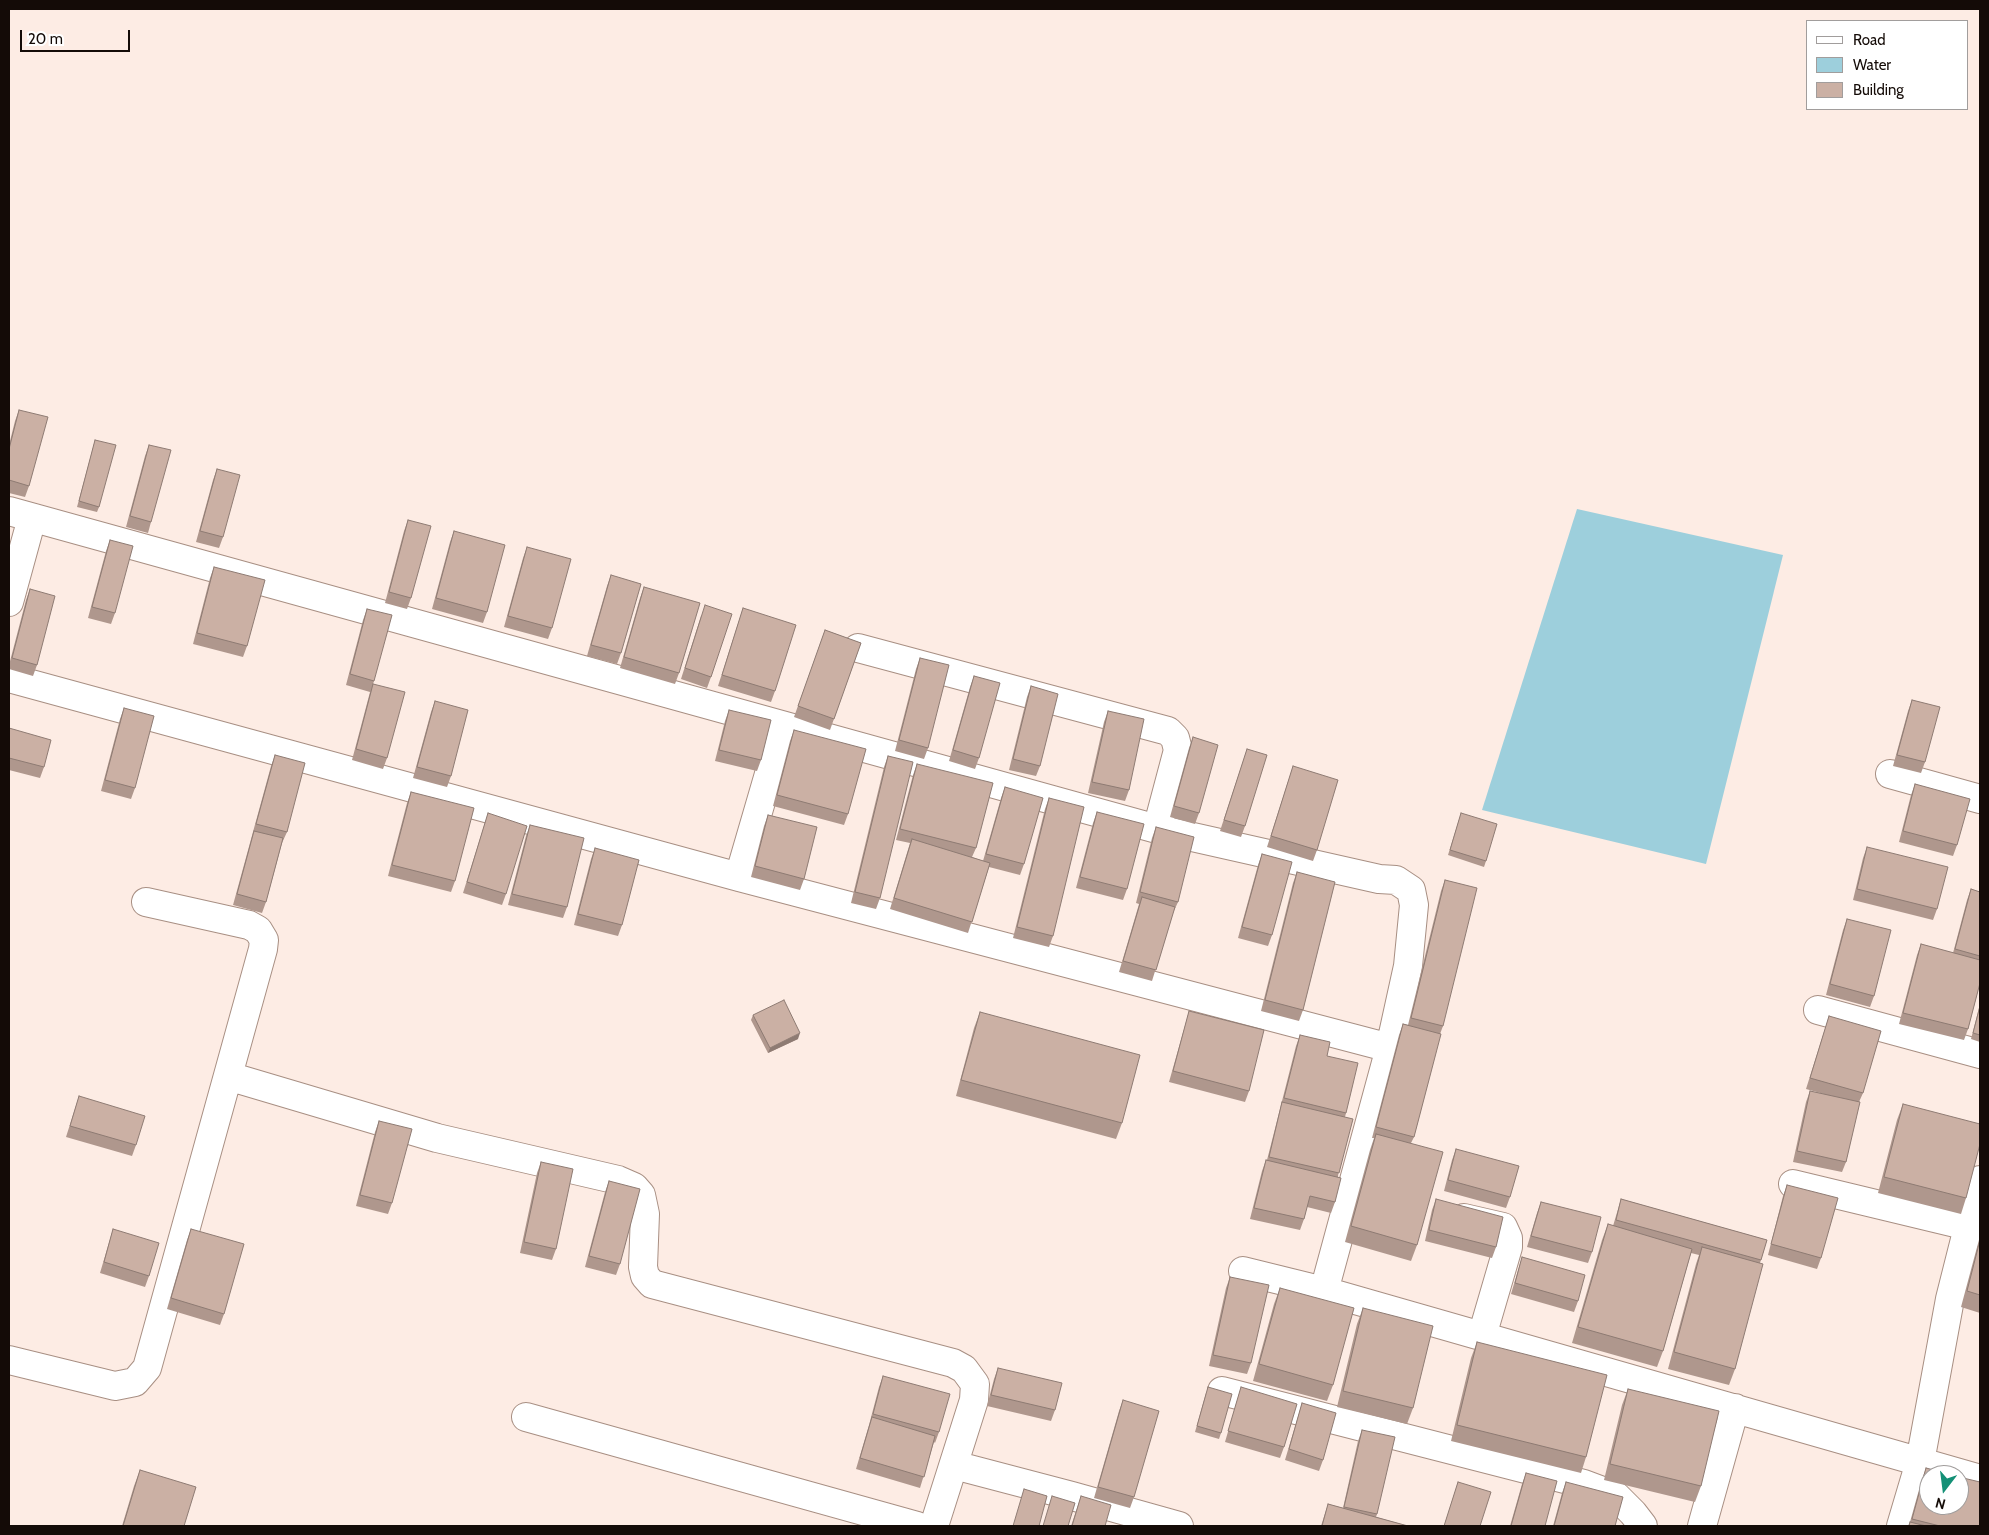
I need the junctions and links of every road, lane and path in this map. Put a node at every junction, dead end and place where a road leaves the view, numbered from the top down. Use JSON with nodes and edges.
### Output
{"nodes":[{"id":1,"x":20,"y":514,"type":"edge"},
{"id":2,"x":9,"y":602,"type":"edge"},
{"id":3,"x":858,"y":648,"type":"edge"},
{"id":4,"x":9,"y":678,"type":"edge"},
{"id":5,"x":782,"y":726,"type":"junction"},
{"id":6,"x":1890,"y":774,"type":"dead end"},
{"id":7,"x":1980,"y":795,"type":"edge"},
{"id":8,"x":1157,"y":829,"type":"junction"},
{"id":9,"x":739,"y":877,"type":"junction"},
{"id":10,"x":146,"y":902,"type":"dead end"},
{"id":11,"x":1818,"y":1010,"type":"dead end"},
{"id":12,"x":1390,"y":1048,"type":"junction"},
{"id":13,"x":1980,"y":1054,"type":"edge"},
{"id":14,"x":228,"y":1076,"type":"junction"},
{"id":15,"x":1980,"y":1180,"type":"edge"},
{"id":16,"x":1793,"y":1184,"type":"edge"},
{"id":17,"x":1448,"y":1214,"type":"edge"},
{"id":18,"x":1974,"y":1228,"type":"edge"},
{"id":19,"x":1243,"y":1271,"type":"dead end"},
{"id":20,"x":1324,"y":1291,"type":"junction"},
{"id":21,"x":1482,"y":1336,"type":"junction"},
{"id":22,"x":9,"y":1360,"type":"edge"},
{"id":23,"x":1222,"y":1391,"type":"edge"},
{"id":24,"x":1735,"y":1408,"type":"junction"},
{"id":25,"x":526,"y":1417,"type":"dead end"},
{"id":26,"x":1920,"y":1462,"type":"junction"},
{"id":27,"x":954,"y":1465,"type":"junction"},
{"id":28,"x":1980,"y":1479,"type":"edge"},
{"id":29,"x":917,"y":1526,"type":"edge"},
{"id":30,"x":934,"y":1526,"type":"edge"},
{"id":31,"x":1179,"y":1526,"type":"edge"},
{"id":32,"x":1643,"y":1526,"type":"edge"},
{"id":33,"x":1702,"y":1526,"type":"edge"},
{"id":34,"x":1901,"y":1526,"type":"edge"}],
"edges":[{"from":1,"to":2,"type":"street"},
{"from":1,"to":5,"type":"street"},
{"from":3,"to":8,"type":"street"},
{"from":4,"to":9,"type":"street"},
{"from":5,"to":8,"type":"street"},
{"from":5,"to":9,"type":"street"},
{"from":6,"to":7,"type":"street"},
{"from":8,"to":12,"type":"street"},
{"from":9,"to":12,"type":"street"},
{"from":10,"to":14,"type":"street"},
{"from":11,"to":13,"type":"street"},
{"from":12,"to":20,"type":"street"},
{"from":14,"to":22,"type":"street"},
{"from":14,"to":27,"type":"street"},
{"from":15,"to":18,"type":"street"},
{"from":16,"to":18,"type":"street"},
{"from":17,"to":21,"type":"street"},
{"from":18,"to":26,"type":"street"},
{"from":19,"to":20,"type":"street"},
{"from":20,"to":21,"type":"street"},
{"from":21,"to":24,"type":"street"},
{"from":23,"to":32,"type":"street"},
{"from":24,"to":26,"type":"street"},
{"from":24,"to":33,"type":"street"},
{"from":25,"to":29,"type":"street"},
{"from":26,"to":28,"type":"street"},
{"from":26,"to":34,"type":"street"},
{"from":27,"to":30,"type":"street"},
{"from":27,"to":31,"type":"street"}]}
